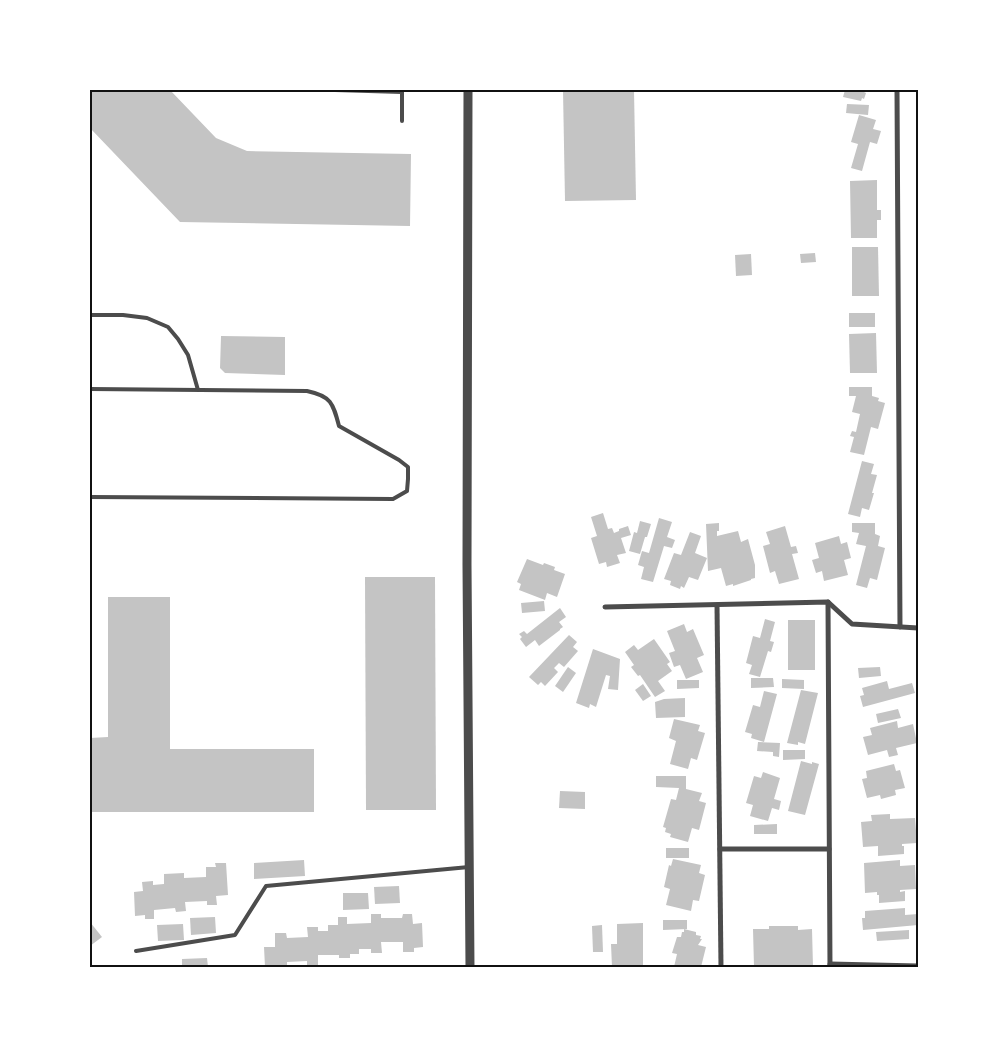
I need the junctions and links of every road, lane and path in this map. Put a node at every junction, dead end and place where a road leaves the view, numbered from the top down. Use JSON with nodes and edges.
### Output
{"nodes":[{"id":1,"x":335,"y":90,"type":"edge"},
{"id":2,"x":468,"y":90,"type":"edge"},
{"id":3,"x":897,"y":90,"type":"edge"},
{"id":4,"x":402,"y":120,"type":"dead end"},
{"id":5,"x":90,"y":315,"type":"edge"},
{"id":6,"x":90,"y":389,"type":"edge"},
{"id":7,"x":198,"y":390,"type":"junction"},
{"id":8,"x":90,"y":497,"type":"edge"},
{"id":9,"x":828,"y":602,"type":"junction"},
{"id":10,"x":717,"y":605,"type":"junction"},
{"id":11,"x":605,"y":607,"type":"dead end"},
{"id":12,"x":900,"y":627,"type":"junction"},
{"id":13,"x":918,"y":628,"type":"edge"},
{"id":14,"x":720,"y":849,"type":"junction"},
{"id":15,"x":829,"y":849,"type":"junction"},
{"id":16,"x":470,"y":866,"type":"junction"},
{"id":17,"x":136,"y":951,"type":"dead end"},
{"id":18,"x":830,"y":966,"type":"edge"},
{"id":19,"x":917,"y":966,"type":"edge"},
{"id":20,"x":470,"y":967,"type":"edge"},
{"id":21,"x":721,"y":967,"type":"edge"}],
"edges":[{"from":1,"to":4,"type":"lane"},
{"from":2,"to":16,"type":"street"},
{"from":3,"to":12,"type":"street"},
{"from":5,"to":7,"type":"lane"},
{"from":6,"to":7,"type":"lane"},
{"from":7,"to":8,"type":"lane"},
{"from":9,"to":10,"type":"street"},
{"from":9,"to":12,"type":"street"},
{"from":9,"to":15,"type":"street"},
{"from":10,"to":11,"type":"street"},
{"from":10,"to":14,"type":"street"},
{"from":12,"to":13,"type":"street"},
{"from":14,"to":15,"type":"street"},
{"from":14,"to":21,"type":"street"},
{"from":15,"to":18,"type":"street"},
{"from":16,"to":17,"type":"lane"},
{"from":16,"to":20,"type":"street"},
{"from":18,"to":19,"type":"street"}]}
